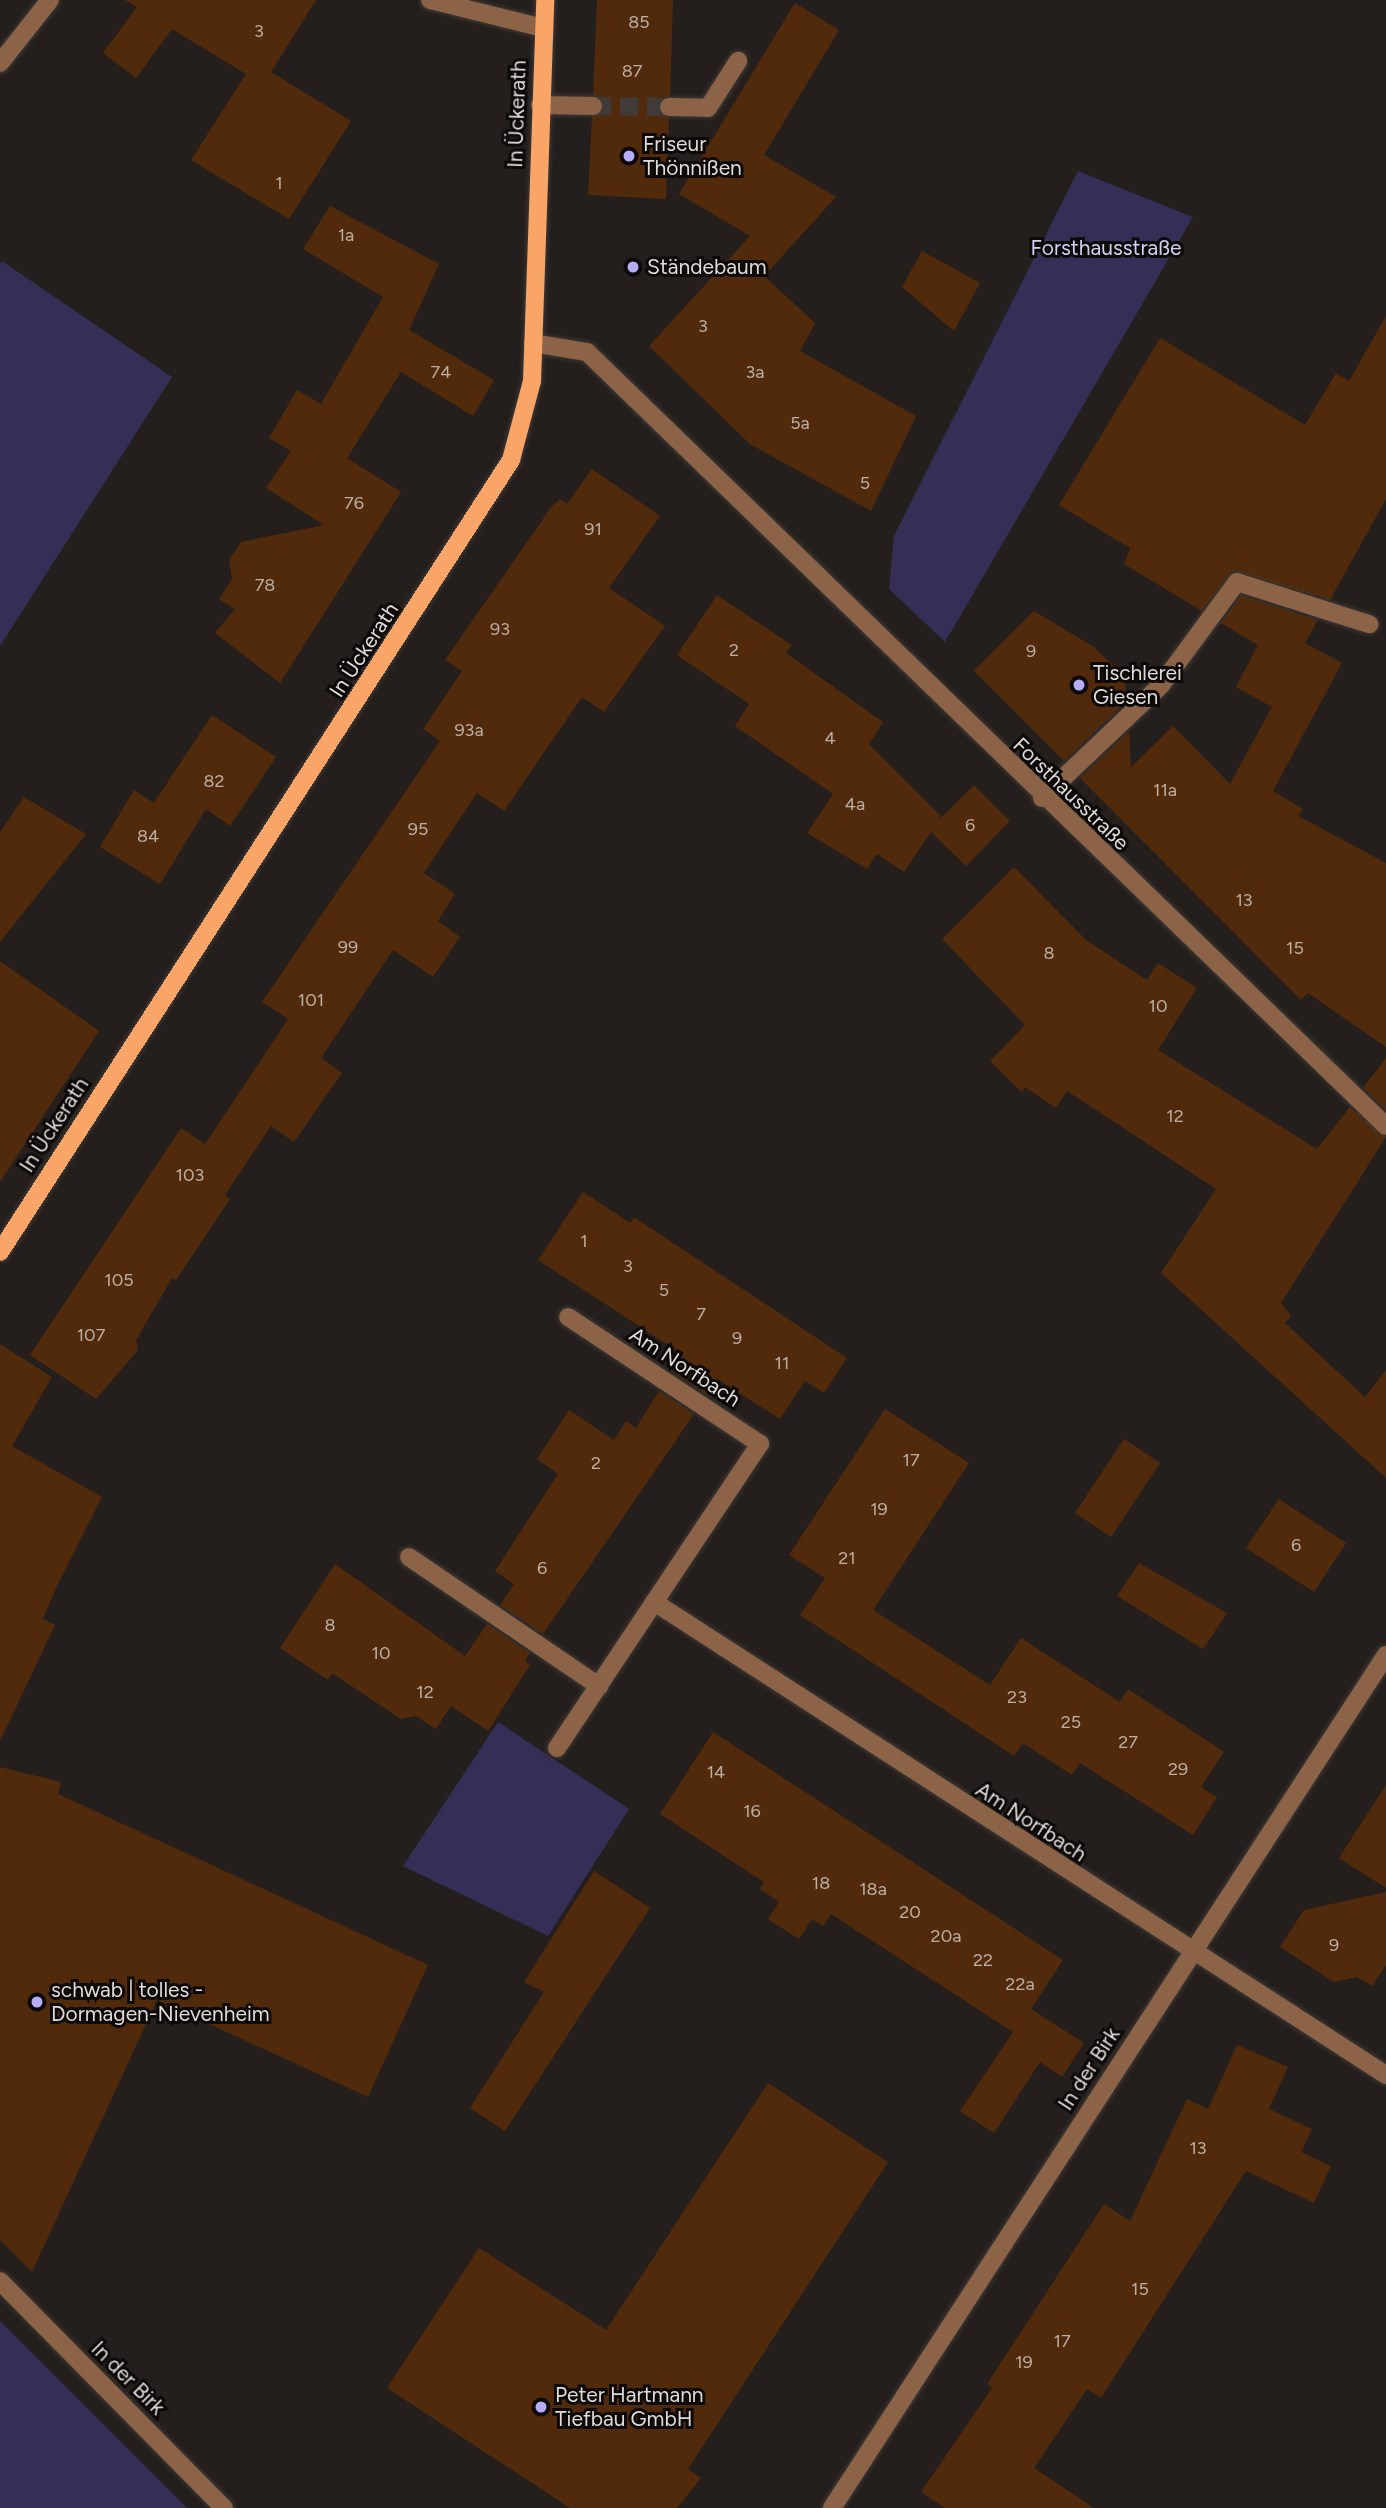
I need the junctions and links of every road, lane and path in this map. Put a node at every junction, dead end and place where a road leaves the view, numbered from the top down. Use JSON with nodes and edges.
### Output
{"nodes":[{"id":1,"x":50,"y":0,"type":"edge"},
{"id":2,"x":430,"y":0,"type":"edge"},
{"id":3,"x":545,"y":0,"type":"edge"},
{"id":4,"x":543,"y":28,"type":"junction"},
{"id":5,"x":738,"y":61,"type":"dead end"},
{"id":6,"x":0,"y":64,"type":"edge"},
{"id":7,"x":540,"y":105,"type":"junction"},
{"id":8,"x":593,"y":106,"type":"tunnel mouth"},
{"id":9,"x":669,"y":107,"type":"tunnel mouth"},
{"id":10,"x":533,"y":343,"type":"junction"},
{"id":11,"x":1369,"y":624,"type":"dead end"},
{"id":12,"x":1042,"y":798,"type":"junction"},
{"id":13,"x":1386,"y":1126,"type":"edge"},
{"id":14,"x":0,"y":1252,"type":"edge"},
{"id":15,"x":568,"y":1317,"type":"dead end"},
{"id":16,"x":409,"y":1557,"type":"dead end"},
{"id":17,"x":654,"y":1602,"type":"junction"},
{"id":18,"x":1386,"y":1655,"type":"edge"},
{"id":19,"x":599,"y":1686,"type":"junction"},
{"id":20,"x":557,"y":1748,"type":"dead end"},
{"id":21,"x":1190,"y":1953,"type":"junction"},
{"id":22,"x":1386,"y":2075,"type":"edge"},
{"id":23,"x":0,"y":2281,"type":"edge"},
{"id":24,"x":225,"y":2508,"type":"edge"},
{"id":25,"x":832,"y":2508,"type":"edge"}],
"edges":[{"from":1,"to":6,"type":"street"},
{"from":2,"to":4,"type":"street"},
{"from":3,"to":4,"type":"main road","name":"In Ückerath"},
{"from":4,"to":7,"type":"main road","name":"In Ückerath"},
{"from":5,"to":9,"type":"street"},
{"from":7,"to":8,"type":"street"},
{"from":7,"to":10,"type":"main road","name":"In Ückerath"},
{"from":10,"to":12,"type":"street","name":"Forsthausstraße"},
{"from":10,"to":14,"type":"main road","name":"In Ückerath"},
{"from":11,"to":12,"type":"street"},
{"from":12,"to":13,"type":"street","name":"Forsthausstraße"},
{"from":15,"to":17,"type":"street","name":"Am Norfbach"},
{"from":16,"to":19,"type":"street"},
{"from":17,"to":19,"type":"street","name":"Am Norfbach"},
{"from":17,"to":21,"type":"street","name":"Am Norfbach"},
{"from":18,"to":21,"type":"street","name":"In der Birk"},
{"from":19,"to":20,"type":"street","name":"Am Norfbach"},
{"from":21,"to":22,"type":"street","name":"Am Norfbach"},
{"from":21,"to":25,"type":"street","name":"In der Birk"},
{"from":23,"to":24,"type":"street","name":"In der Birk"}]}
